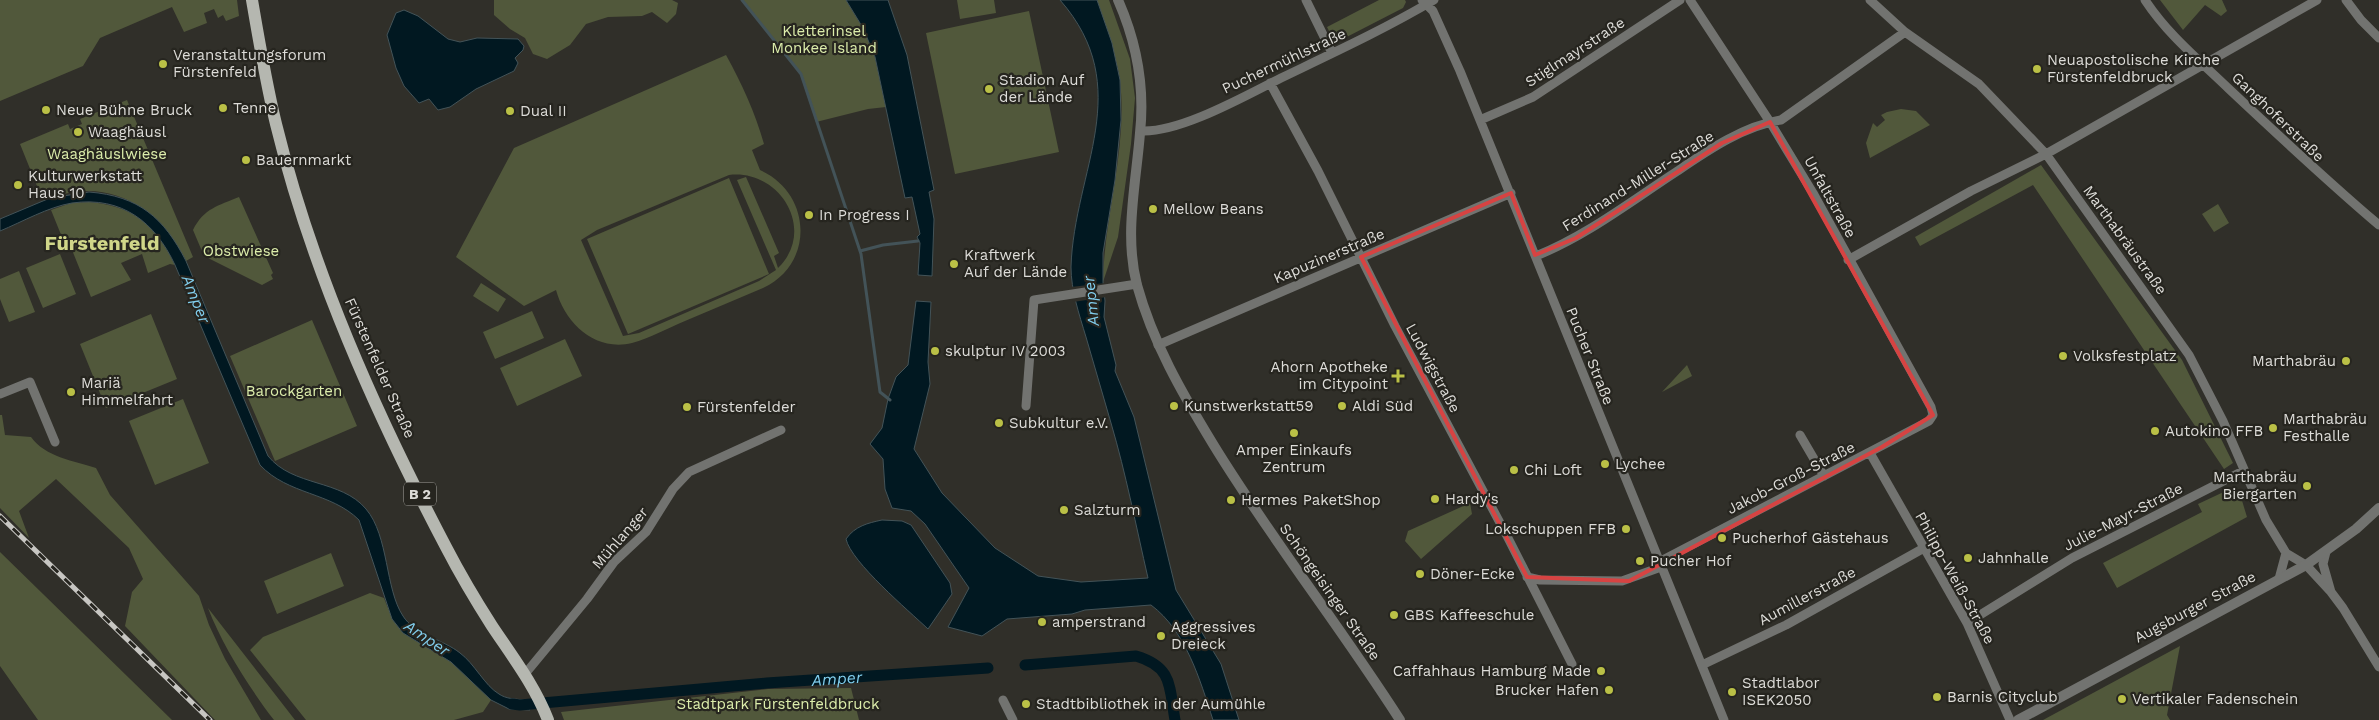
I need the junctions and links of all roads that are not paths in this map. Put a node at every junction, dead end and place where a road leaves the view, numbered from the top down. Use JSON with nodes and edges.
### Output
{"nodes":[{"id":1,"x":252,"y":0,"type":"edge"},
{"id":2,"x":1118,"y":0,"type":"edge"},
{"id":3,"x":1306,"y":0,"type":"edge"},
{"id":4,"x":1680,"y":0,"type":"edge"},
{"id":5,"x":1690,"y":0,"type":"edge"},
{"id":6,"x":1870,"y":0,"type":"edge"},
{"id":7,"x":2145,"y":0,"type":"edge"},
{"id":8,"x":2317,"y":0,"type":"edge"},
{"id":9,"x":2346,"y":0,"type":"edge"},
{"id":10,"x":1427,"y":2,"type":"edge"},
{"id":11,"x":1905,"y":32,"type":"junction"},
{"id":12,"x":2379,"y":38,"type":"edge"},
{"id":13,"x":1332,"y":53,"type":"junction"},
{"id":14,"x":2202,"y":65,"type":"junction"},
{"id":15,"x":1270,"y":84,"type":"junction"},
{"id":16,"x":1480,"y":120,"type":"junction"},
{"id":17,"x":1770,"y":122,"type":"junction"},
{"id":18,"x":1140,"y":131,"type":"junction"},
{"id":19,"x":2046,"y":154,"type":"junction"},
{"id":20,"x":1510,"y":193,"type":"junction"},
{"id":21,"x":2379,"y":225,"type":"edge"},
{"id":22,"x":1536,"y":256,"type":"junction"},
{"id":23,"x":1361,"y":257,"type":"junction"},
{"id":24,"x":1848,"y":260,"type":"junction"},
{"id":25,"x":1137,"y":284,"type":"junction"},
{"id":26,"x":1158,"y":345,"type":"junction"},
{"id":27,"x":0,"y":394,"type":"edge"},
{"id":28,"x":1026,"y":406,"type":"dead end"},
{"id":29,"x":1933,"y":415,"type":"joint"},
{"id":30,"x":781,"y":430,"type":"dead end"},
{"id":31,"x":1800,"y":436,"type":"dead end"},
{"id":32,"x":55,"y":442,"type":"dead end"},
{"id":33,"x":1870,"y":453,"type":"junction"},
{"id":34,"x":2243,"y":471,"type":"junction"},
{"id":35,"x":1824,"y":476,"type":"junction"},
{"id":36,"x":2379,"y":508,"type":"edge"},
{"id":37,"x":1924,"y":548,"type":"junction"},
{"id":38,"x":2286,"y":552,"type":"junction"},
{"id":39,"x":2326,"y":552,"type":"junction"},
{"id":40,"x":1660,"y":565,"type":"junction"},
{"id":41,"x":2306,"y":565,"type":"junction"},
{"id":42,"x":1527,"y":577,"type":"junction"},
{"id":43,"x":2279,"y":579,"type":"junction"},
{"id":44,"x":2331,"y":592,"type":"junction"},
{"id":45,"x":1968,"y":623,"type":"junction"},
{"id":46,"x":2377,"y":661,"type":"edge"},
{"id":47,"x":1572,"y":664,"type":"dead end"},
{"id":48,"x":1702,"y":665,"type":"junction"},
{"id":49,"x":524,"y":674,"type":"junction"},
{"id":50,"x":1004,"y":700,"type":"dead end"},
{"id":51,"x":546,"y":715,"type":"edge"},
{"id":52,"x":1013,"y":720,"type":"edge"},
{"id":53,"x":1400,"y":720,"type":"edge"},
{"id":54,"x":1724,"y":720,"type":"edge"},
{"id":55,"x":2010,"y":720,"type":"edge"},
{"id":56,"x":2018,"y":720,"type":"edge"}],
"edges":[{"from":1,"to":49,"type":"main road","name":"Fürstenfelder Straße","number":"B 2"},
{"from":2,"to":18,"type":"street","name":"Schöngeisinger Straße"},
{"from":3,"to":13,"type":"street"},
{"from":4,"to":16,"type":"street","name":"Stiglmayrstraße"},
{"from":5,"to":17,"type":"street","name":"Unfaltstraße"},
{"from":6,"to":11,"type":"street","name":"Marthabräustraße"},
{"from":7,"to":14,"type":"street","name":"Ganghoferstraße"},
{"from":8,"to":14,"type":"street"},
{"from":9,"to":12,"type":"street"},
{"from":10,"to":13,"type":"street","name":"Puchermühlstraße"},
{"from":10,"to":16,"type":"street","name":"Pucher Straße"},
{"from":11,"to":17,"type":"street","name":"Ferdinand-Miller-Straße"},
{"from":11,"to":19,"type":"street","name":"Marthabräustraße"},
{"from":13,"to":15,"type":"street","name":"Puchermühlstraße"},
{"from":14,"to":19,"type":"street"},
{"from":14,"to":21,"type":"street","name":"Ganghoferstraße"},
{"from":15,"to":18,"type":"street","name":"Puchermühlstraße"},
{"from":15,"to":23,"type":"street","name":"Ludwigstraße"},
{"from":16,"to":20,"type":"street","name":"Pucher Straße"},
{"from":17,"to":22,"type":"street","name":"Ferdinand-Miller-Straße"},
{"from":17,"to":24,"type":"street","name":"Unfaltstraße"},
{"from":18,"to":25,"type":"street","name":"Schöngeisinger Straße"},
{"from":19,"to":24,"type":"street"},
{"from":19,"to":34,"type":"street","name":"Marthabräustraße"},
{"from":20,"to":22,"type":"street","name":"Pucher Straße"},
{"from":20,"to":23,"type":"street","name":"Kapuzinerstraße"},
{"from":22,"to":40,"type":"street","name":"Pucher Straße"},
{"from":23,"to":26,"type":"street","name":"Kapuzinerstraße"},
{"from":23,"to":42,"type":"street","name":"Ludwigstraße"},
{"from":24,"to":29,"type":"street","name":"Unfaltstraße"},
{"from":25,"to":26,"type":"street","name":"Schöngeisinger Straße"},
{"from":25,"to":28,"type":"street"},
{"from":26,"to":53,"type":"street","name":"Schöngeisinger Straße"},
{"from":27,"to":32,"type":"street"},
{"from":29,"to":33,"type":"street","name":"Jakob-Groß-Straße"},
{"from":30,"to":49,"type":"street","name":"Mühlanger"},
{"from":31,"to":35,"type":"street"},
{"from":33,"to":35,"type":"street","name":"Jakob-Groß-Straße"},
{"from":33,"to":37,"type":"street","name":"Philipp-Weiß-Straße"},
{"from":34,"to":38,"type":"street","name":"Marthabräustraße"},
{"from":34,"to":45,"type":"street","name":"Julie-Mayr-Straße"},
{"from":35,"to":40,"type":"street","name":"Jakob-Groß-Straße"},
{"from":36,"to":39,"type":"street","name":"Augsburger Straße"},
{"from":37,"to":45,"type":"street","name":"Philipp-Weiß-Straße"},
{"from":37,"to":48,"type":"street","name":"Aumillerstraße"},
{"from":38,"to":41,"type":"street","name":"Marthabräustraße"},
{"from":38,"to":43,"type":"street"},
{"from":39,"to":41,"type":"street","name":"Augsburger Straße"},
{"from":39,"to":44,"type":"street"},
{"from":40,"to":42,"type":"street","name":"Jakob-Groß-Straße"},
{"from":40,"to":48,"type":"street","name":"Pucher Straße"},
{"from":41,"to":43,"type":"street","name":"Augsburger Straße"},
{"from":41,"to":44,"type":"street","name":"Marthabräustraße"},
{"from":42,"to":47,"type":"street","name":"Ludwigstraße"},
{"from":43,"to":56,"type":"street","name":"Augsburger Straße"},
{"from":44,"to":46,"type":"street"},
{"from":45,"to":55,"type":"street","name":"Philipp-Weiß-Straße"},
{"from":48,"to":54,"type":"street","name":"Pucher Straße"},
{"from":49,"to":51,"type":"main road","name":"Fürstenfelder Straße","number":"B 2"},
{"from":50,"to":52,"type":"street"}]}
